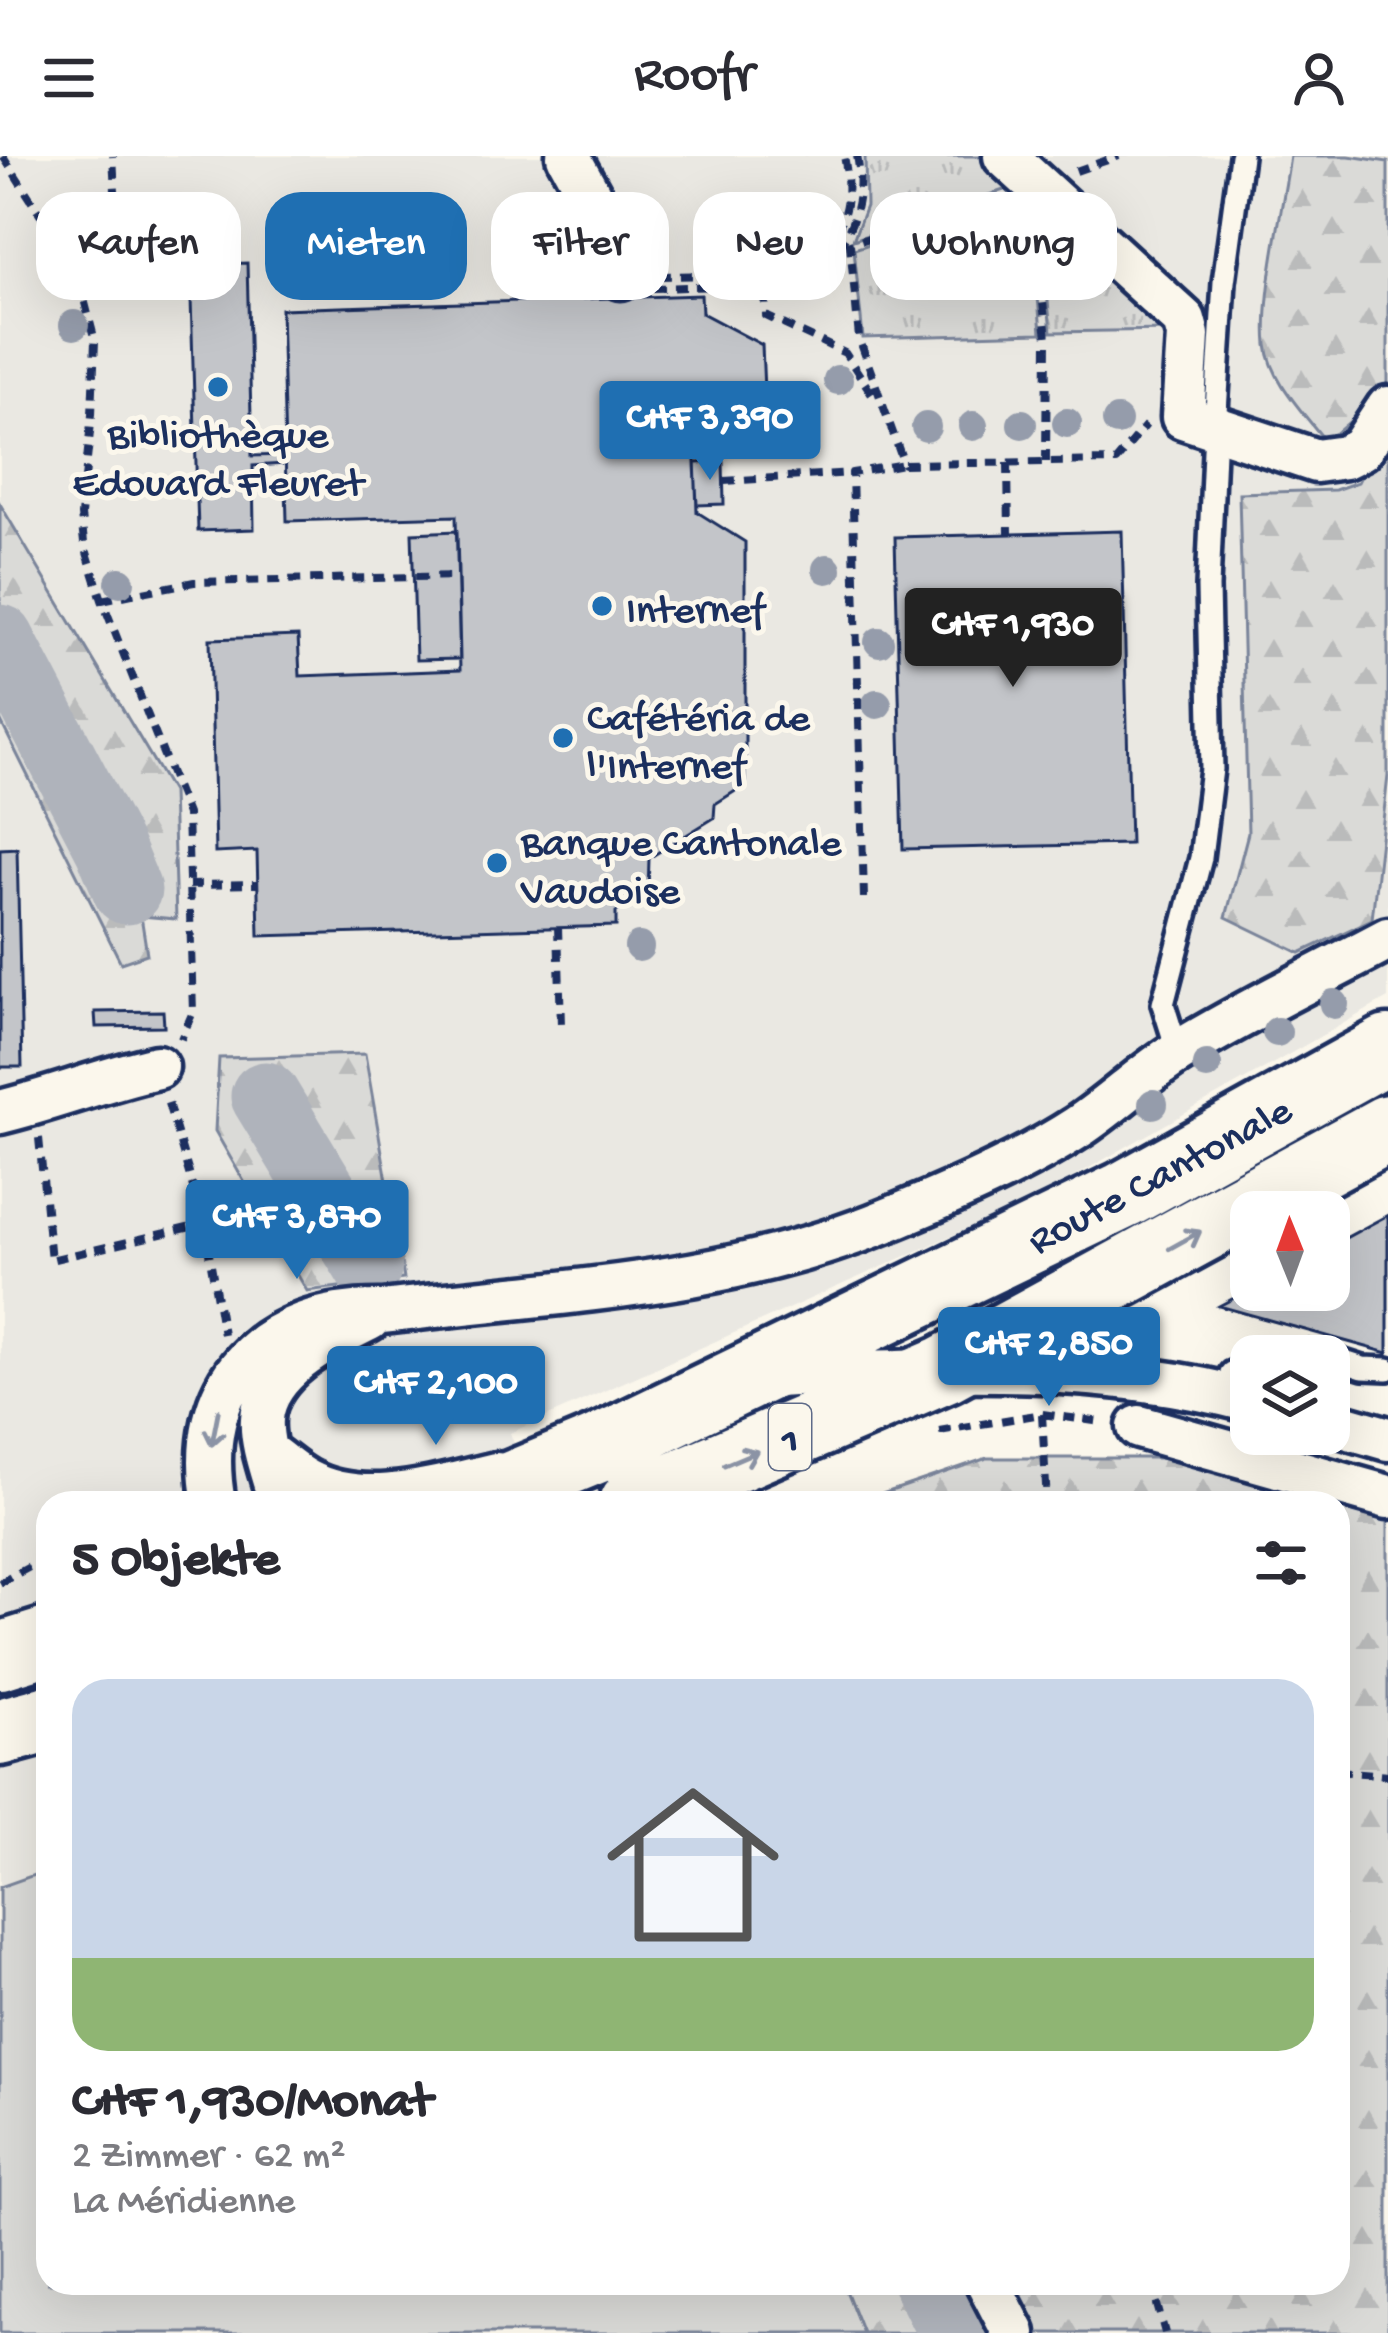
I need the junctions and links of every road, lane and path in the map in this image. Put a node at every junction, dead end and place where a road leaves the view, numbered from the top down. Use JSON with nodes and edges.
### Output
{"nodes":[{"id":1,"x":3,"y":156,"type":"edge"},
{"id":2,"x":113,"y":156,"type":"edge"},
{"id":3,"x":568,"y":156,"type":"edge"},
{"id":4,"x":844,"y":156,"type":"edge"},
{"id":5,"x":857,"y":156,"type":"edge"},
{"id":6,"x":1005,"y":156,"type":"edge"},
{"id":7,"x":1119,"y":156,"type":"edge"},
{"id":8,"x":1241,"y":156,"type":"edge"},
{"id":9,"x":1036,"y":185,"type":"junction"},
{"id":10,"x":115,"y":192,"type":"edge"},
{"id":11,"x":587,"y":192,"type":"edge"},
{"id":12,"x":1043,"y":192,"type":"edge"},
{"id":13,"x":36,"y":207,"type":"edge"},
{"id":14,"x":847,"y":243,"type":"junction"},
{"id":15,"x":1117,"y":259,"type":"edge"},
{"id":16,"x":669,"y":279,"type":"edge"},
{"id":17,"x":84,"y":300,"type":"edge"},
{"id":18,"x":765,"y":300,"type":"edge"},
{"id":19,"x":1043,"y":300,"type":"edge"},
{"id":20,"x":880,"y":406,"type":"junction"},
{"id":21,"x":1388,"y":408,"type":"edge"},
{"id":22,"x":1199,"y":422,"type":"junction"},
{"id":23,"x":1046,"y":462,"type":"junction"},
{"id":24,"x":1008,"y":463,"type":"junction"},
{"id":25,"x":904,"y":464,"type":"junction"},
{"id":26,"x":852,"y":473,"type":"junction"},
{"id":27,"x":724,"y":482,"type":"dead end"},
{"id":28,"x":1010,"y":534,"type":"dead end"},
{"id":29,"x":458,"y":576,"type":"dead end"},
{"id":30,"x":102,"y":600,"type":"junction"},
{"id":31,"x":258,"y":884,"type":"dead end"},
{"id":32,"x":189,"y":885,"type":"junction"},
{"id":33,"x":864,"y":898,"type":"dead end"},
{"id":34,"x":558,"y":927,"type":"dead end"},
{"id":35,"x":1388,"y":939,"type":"edge"},
{"id":36,"x":561,"y":1025,"type":"dead end"},
{"id":37,"x":1388,"y":1049,"type":"edge"},
{"id":38,"x":1178,"y":1052,"type":"junction"},
{"id":39,"x":157,"y":1067,"type":"junction"},
{"id":40,"x":18,"y":1107,"type":"edge"},
{"id":41,"x":1388,"y":1129,"type":"edge"},
{"id":42,"x":204,"y":1224,"type":"junction"},
{"id":43,"x":1082,"y":1296,"type":"junction"},
{"id":44,"x":382,"y":1312,"type":"junction"},
{"id":45,"x":224,"y":1339,"type":"dead end"},
{"id":46,"x":1350,"y":1364,"type":"edge"},
{"id":47,"x":945,"y":1369,"type":"junction"},
{"id":48,"x":1388,"y":1369,"type":"edge"},
{"id":49,"x":749,"y":1377,"type":"junction"},
{"id":50,"x":1156,"y":1379,"type":"junction"},
{"id":51,"x":1230,"y":1380,"type":"edge"},
{"id":52,"x":1042,"y":1414,"type":"junction"},
{"id":53,"x":1139,"y":1427,"type":"joint"},
{"id":54,"x":1350,"y":1428,"type":"edge"},
{"id":55,"x":921,"y":1437,"type":"dead end"},
{"id":56,"x":1388,"y":1438,"type":"edge"},
{"id":57,"x":596,"y":1450,"type":"junction"},
{"id":58,"x":268,"y":1453,"type":"junction"},
{"id":59,"x":212,"y":1491,"type":"edge"},
{"id":60,"x":277,"y":1491,"type":"edge"},
{"id":61,"x":335,"y":1491,"type":"edge"},
{"id":62,"x":416,"y":1491,"type":"edge"},
{"id":63,"x":497,"y":1491,"type":"edge"},
{"id":64,"x":661,"y":1491,"type":"edge"},
{"id":65,"x":1046,"y":1491,"type":"edge"},
{"id":66,"x":1388,"y":1497,"type":"edge"},
{"id":67,"x":36,"y":1564,"type":"edge"},
{"id":68,"x":0,"y":1583,"type":"edge"},
{"id":69,"x":36,"y":1645,"type":"edge"},
{"id":70,"x":0,"y":1656,"type":"edge"},
{"id":71,"x":36,"y":1722,"type":"edge"},
{"id":72,"x":0,"y":1732,"type":"edge"},
{"id":73,"x":1350,"y":1772,"type":"edge"},
{"id":74,"x":1388,"y":1775,"type":"edge"},
{"id":75,"x":994,"y":2295,"type":"edge"},
{"id":76,"x":1154,"y":2295,"type":"edge"},
{"id":77,"x":1014,"y":2333,"type":"edge"},
{"id":78,"x":1165,"y":2333,"type":"edge"}],
"edges":[{"from":1,"to":13,"type":"path"},
{"from":2,"to":10,"type":"path"},
{"from":3,"to":11,"type":"street"},
{"from":4,"to":16,"type":"path"},
{"from":5,"to":14,"type":"path"},
{"from":6,"to":9,"type":"street"},
{"from":7,"to":9,"type":"path"},
{"from":8,"to":22,"type":"lane"},
{"from":9,"to":12,"type":"street"},
{"from":9,"to":14,"type":"path"},
{"from":14,"to":20,"type":"path"},
{"from":15,"to":22,"type":"street"},
{"from":17,"to":30,"type":"path"},
{"from":18,"to":20,"type":"path"},
{"from":19,"to":23,"type":"path"},
{"from":20,"to":25,"type":"path"},
{"from":21,"to":22,"type":"street"},
{"from":22,"to":23,"type":"path"},
{"from":22,"to":38,"type":"lane"},
{"from":23,"to":24,"type":"path"},
{"from":24,"to":25,"type":"path"},
{"from":24,"to":28,"type":"path"},
{"from":25,"to":26,"type":"path"},
{"from":26,"to":27,"type":"path"},
{"from":26,"to":33,"type":"path"},
{"from":29,"to":30,"type":"path"},
{"from":30,"to":32,"type":"path"},
{"from":31,"to":32,"type":"path"},
{"from":32,"to":39,"type":"path"},
{"from":34,"to":36,"type":"path"},
{"from":35,"to":38,"type":"street"},
{"from":37,"to":49,"type":"main road","name":"Route Cantonale","number":"1"},
{"from":38,"to":44,"type":"street"},
{"from":39,"to":40,"type":"street"},
{"from":39,"to":42,"type":"path"},
{"from":40,"to":42,"type":"path"},
{"from":43,"to":41,"type":"main road","name":"Route Cantonale","number":"1","one_way":true},
{"from":42,"to":45,"type":"path"},
{"from":43,"to":47,"type":"main road","name":"Route Cantonale","number":"1"},
{"from":43,"to":50,"type":"street"},
{"from":44,"to":58,"type":"street"},
{"from":44,"to":59,"type":"street","one_way":true},
{"from":46,"to":48,"type":"lane"},
{"from":47,"to":49,"type":"street"},
{"from":47,"to":50,"type":"street"},
{"from":64,"to":47,"type":"main road","name":"Route Cantonale","number":"1","one_way":true},
{"from":49,"to":57,"type":"main road","name":"Route Cantonale","number":"1"},
{"from":50,"to":51,"type":"street"},
{"from":52,"to":53,"type":"path"},
{"from":52,"to":55,"type":"path"},
{"from":52,"to":65,"type":"path"},
{"from":53,"to":66,"type":"street"},
{"from":54,"to":56,"type":"street"},
{"from":57,"to":62,"type":"street"},
{"from":57,"to":63,"type":"main road","name":"Route Cantonale","number":"1"},
{"from":58,"to":60,"type":"street"},
{"from":58,"to":61,"type":"street"},
{"from":67,"to":68,"type":"path"},
{"from":69,"to":70,"type":"main road"},
{"from":71,"to":72,"type":"main road"},
{"from":73,"to":74,"type":"path"},
{"from":75,"to":77,"type":"street"},
{"from":76,"to":78,"type":"path"}]}
